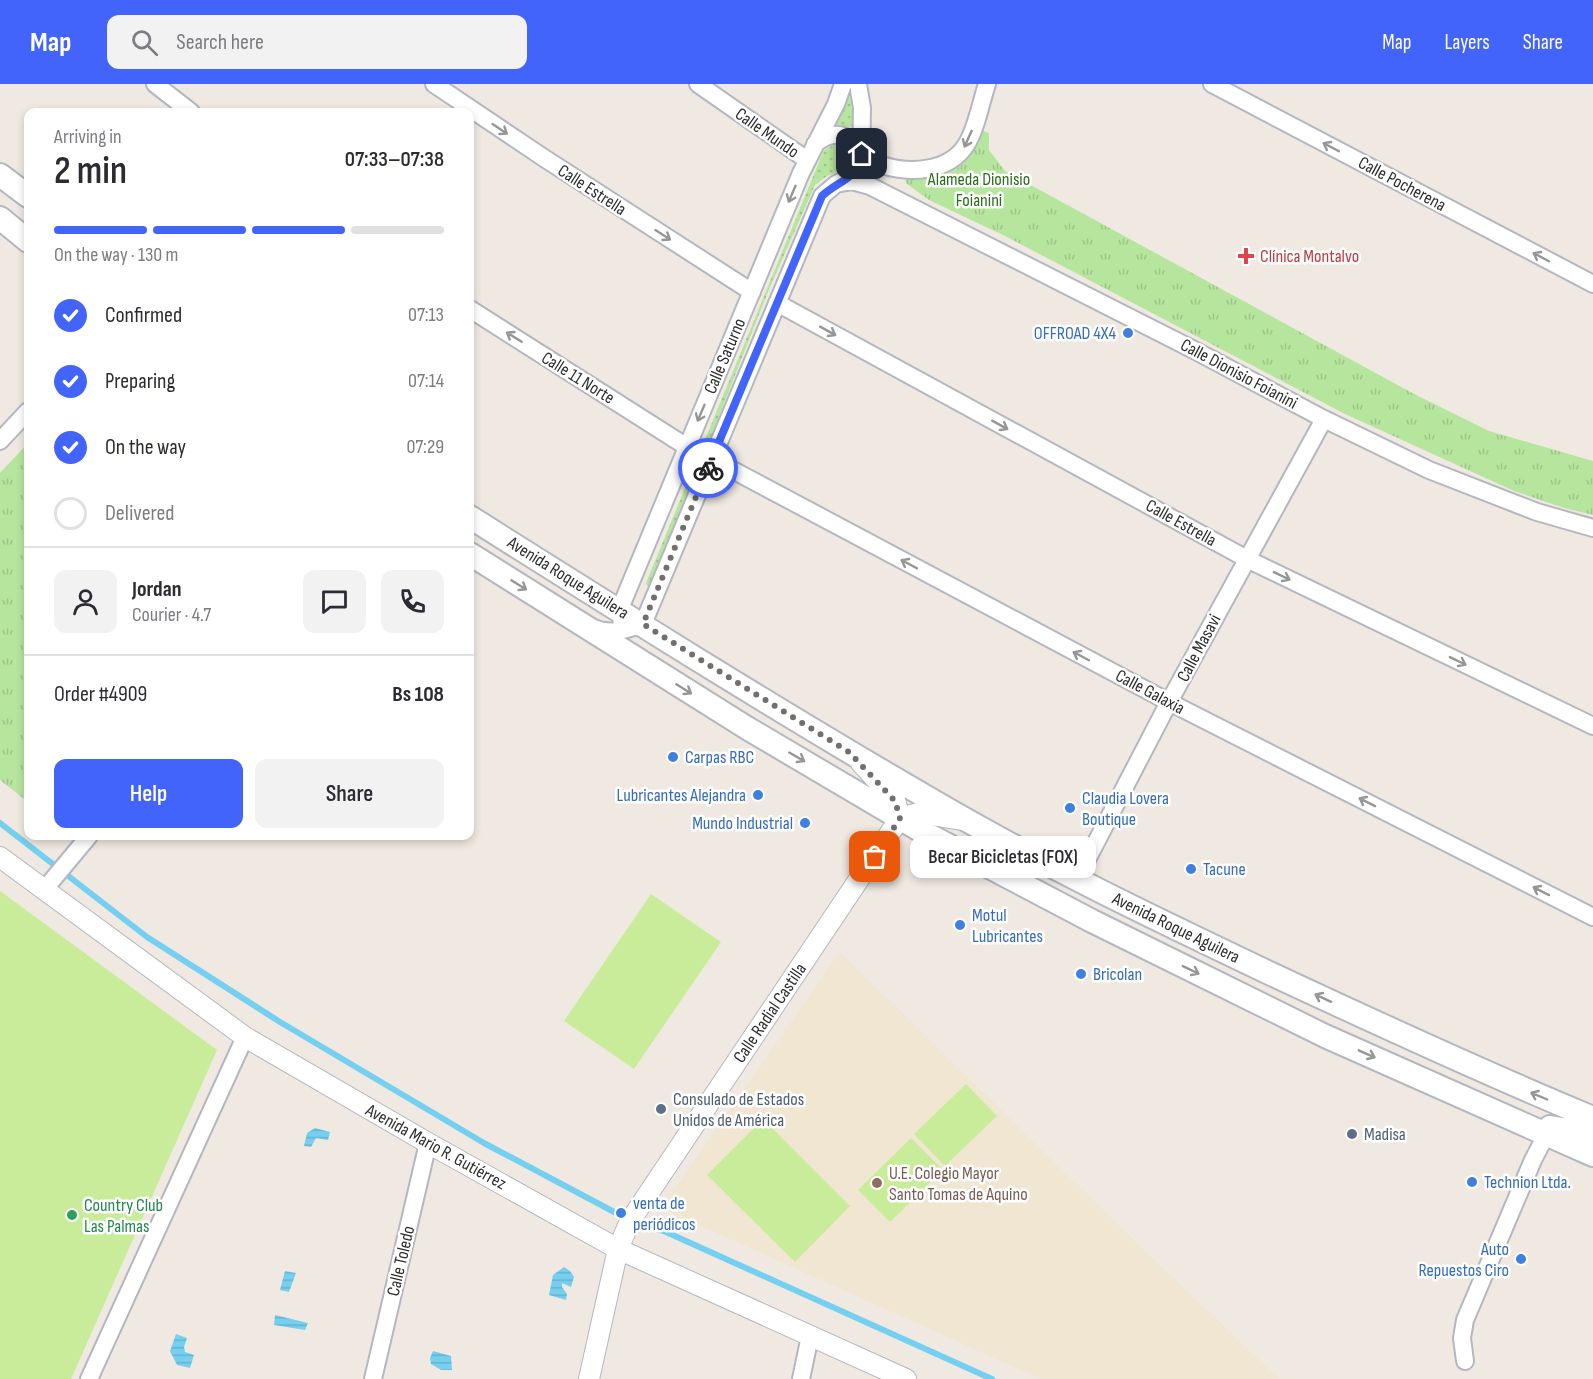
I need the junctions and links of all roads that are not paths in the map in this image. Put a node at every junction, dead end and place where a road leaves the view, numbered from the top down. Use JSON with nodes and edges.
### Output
{"nodes":[{"id":1,"x":155,"y":84,"type":"edge"},
{"id":2,"x":435,"y":84,"type":"edge"},
{"id":3,"x":698,"y":84,"type":"edge"},
{"id":4,"x":843,"y":84,"type":"edge"},
{"id":5,"x":858,"y":84,"type":"edge"},
{"id":6,"x":987,"y":84,"type":"edge"},
{"id":7,"x":1212,"y":84,"type":"edge"},
{"id":8,"x":186,"y":108,"type":"edge"},
{"id":9,"x":470,"y":108,"type":"edge"},
{"id":10,"x":474,"y":110,"type":"edge"},
{"id":11,"x":815,"y":145,"type":"junction"},
{"id":12,"x":862,"y":154,"type":"junction"},
{"id":13,"x":807,"y":160,"type":"junction"},
{"id":14,"x":898,"y":169,"type":"junction"},
{"id":15,"x":0,"y":175,"type":"edge"},
{"id":16,"x":836,"y":184,"type":"junction"},
{"id":17,"x":24,"y":193,"type":"edge"},
{"id":18,"x":898,"y":200,"type":"junction"},
{"id":19,"x":0,"y":218,"type":"edge"},
{"id":20,"x":24,"y":238,"type":"edge"},
{"id":21,"x":1593,"y":284,"type":"edge"},
{"id":22,"x":752,"y":292,"type":"junction"},
{"id":23,"x":777,"y":303,"type":"junction"},
{"id":24,"x":474,"y":312,"type":"edge"},
{"id":25,"x":24,"y":415,"type":"edge"},
{"id":26,"x":1324,"y":419,"type":"junction"},
{"id":27,"x":0,"y":441,"type":"edge"},
{"id":28,"x":687,"y":447,"type":"junction"},
{"id":29,"x":712,"y":459,"type":"junction"},
{"id":30,"x":474,"y":520,"type":"edge"},
{"id":31,"x":1593,"y":528,"type":"edge"},
{"id":32,"x":474,"y":557,"type":"edge"},
{"id":33,"x":1247,"y":559,"type":"junction"},
{"id":34,"x":629,"y":622,"type":"junction"},
{"id":35,"x":583,"y":625,"type":"junction"},
{"id":36,"x":648,"y":666,"type":"junction"},
{"id":37,"x":1169,"y":702,"type":"junction"},
{"id":38,"x":1593,"y":726,"type":"edge"},
{"id":39,"x":849,"y":752,"type":"junction"},
{"id":40,"x":900,"y":818,"type":"junction"},
{"id":41,"x":971,"y":822,"type":"junction"},
{"id":42,"x":86,"y":840,"type":"edge"},
{"id":43,"x":0,"y":857,"type":"edge"},
{"id":44,"x":1077,"y":879,"type":"junction"},
{"id":45,"x":48,"y":885,"type":"junction"},
{"id":46,"x":1593,"y":917,"type":"edge"},
{"id":47,"x":1092,"y":921,"type":"junction"},
{"id":48,"x":1196,"y":938,"type":"junction"},
{"id":49,"x":1325,"y":1036,"type":"junction"},
{"id":50,"x":245,"y":1037,"type":"junction"},
{"id":51,"x":1420,"y":1044,"type":"junction"},
{"id":52,"x":1593,"y":1118,"type":"edge"},
{"id":53,"x":1516,"y":1121,"type":"junction"},
{"id":54,"x":1593,"y":1134,"type":"edge"},
{"id":55,"x":1546,"y":1135,"type":"junction"},
{"id":56,"x":428,"y":1143,"type":"junction"},
{"id":57,"x":1593,"y":1155,"type":"edge"},
{"id":58,"x":621,"y":1241,"type":"junction"},
{"id":59,"x":810,"y":1336,"type":"junction"},
{"id":60,"x":1465,"y":1361,"type":"dead end"},
{"id":61,"x":89,"y":1379,"type":"edge"},
{"id":62,"x":373,"y":1379,"type":"edge"},
{"id":63,"x":589,"y":1379,"type":"edge"},
{"id":64,"x":801,"y":1379,"type":"edge"},
{"id":65,"x":906,"y":1379,"type":"edge"}],
"edges":[{"from":1,"to":8,"type":"street"},
{"from":2,"to":9,"type":"street","name":"Calle Estrella","one_way":true},
{"from":3,"to":13,"type":"street","name":"Calle Mundo"},
{"from":4,"to":11,"type":"street","name":"Calle Saturno"},
{"from":5,"to":12,"type":"street"},
{"from":6,"to":14,"type":"street","one_way":true},
{"from":21,"to":7,"type":"street","name":"Calle Pocherena","one_way":true},
{"from":10,"to":22,"type":"street","name":"Calle Estrella","one_way":true},
{"from":11,"to":12,"type":"street"},
{"from":11,"to":13,"type":"street","name":"Calle Saturno"},
{"from":12,"to":14,"type":"street"},
{"from":12,"to":16,"type":"street","name":"Calle Saturno"},
{"from":12,"to":18,"type":"street","name":"Calle Dionisio Foianini"},
{"from":13,"to":22,"type":"street","name":"Calle Saturno","one_way":true},
{"from":14,"to":18,"type":"street"},
{"from":15,"to":17,"type":"main road"},
{"from":16,"to":18,"type":"street","name":"Calle Dionisio Foianini"},
{"from":16,"to":23,"type":"street","name":"Calle Saturno"},
{"from":18,"to":26,"type":"street","name":"Calle Dionisio Foianini"},
{"from":19,"to":20,"type":"main road"},
{"from":22,"to":28,"type":"street","name":"Calle Saturno","one_way":true},
{"from":23,"to":29,"type":"street","name":"Calle Saturno"},
{"from":23,"to":33,"type":"street","name":"Calle Estrella","one_way":true},
{"from":28,"to":24,"type":"street","name":"Calle 11 Norte","one_way":true},
{"from":25,"to":27,"type":"street"},
{"from":26,"to":31,"type":"street","name":"Calle Dionisio Foianini"},
{"from":26,"to":33,"type":"street","name":"Calle Masavi"},
{"from":28,"to":34,"type":"street","name":"Calle Saturno"},
{"from":29,"to":34,"type":"street","name":"Calle Saturno"},
{"from":37,"to":29,"type":"street","name":"Calle Galaxia","one_way":true},
{"from":30,"to":34,"type":"main road","name":"Avenida Roque Aguilera"},
{"from":32,"to":35,"type":"main road","name":"Avenida Roque Aguilera","one_way":true},
{"from":33,"to":37,"type":"street","name":"Calle Masavi"},
{"from":33,"to":38,"type":"street","name":"Calle Estrella","one_way":true},
{"from":34,"to":35,"type":"street"},
{"from":34,"to":36,"type":"street"},
{"from":34,"to":39,"type":"main road","name":"Avenida Roque Aguilera"},
{"from":35,"to":36,"type":"main road","name":"Avenida Roque Aguilera"},
{"from":36,"to":40,"type":"main road","name":"Avenida Roque Aguilera","one_way":true},
{"from":37,"to":44,"type":"street","name":"Calle Masavi"},
{"from":46,"to":37,"type":"street","name":"Calle Galaxia","one_way":true},
{"from":39,"to":40,"type":"street"},
{"from":39,"to":41,"type":"main road","name":"Avenida Roque Aguilera"},
{"from":40,"to":41,"type":"street"},
{"from":40,"to":47,"type":"main road","name":"Avenida Roque Aguilera"},
{"from":40,"to":58,"type":"street","name":"Calle Radial Castilla"},
{"from":41,"to":44,"type":"main road","name":"Avenida Roque Aguilera"},
{"from":42,"to":45,"type":"street"},
{"from":43,"to":45,"type":"street","name":"Avenida Mario R. Gutiérrez"},
{"from":44,"to":48,"type":"main road","name":"Avenida Roque Aguilera"},
{"from":45,"to":50,"type":"street","name":"Avenida Mario R. Gutiérrez"},
{"from":47,"to":48,"type":"main road"},
{"from":47,"to":49,"type":"main road","name":"Avenida Roque Aguilera","one_way":true},
{"from":51,"to":48,"type":"main road","name":"Avenida Roque Aguilera","one_way":true},
{"from":49,"to":51,"type":"main road"},
{"from":49,"to":53,"type":"main road","name":"Avenida Roque Aguilera","one_way":true},
{"from":50,"to":56,"type":"street","name":"Avenida Mario R. Gutiérrez"},
{"from":50,"to":61,"type":"street"},
{"from":52,"to":51,"type":"main road","name":"Avenida Roque Aguilera","one_way":true},
{"from":53,"to":54,"type":"main road"},
{"from":53,"to":55,"type":"main road","name":"Avenida Roque Aguilera"},
{"from":55,"to":57,"type":"main road","name":"Avenida Roque Aguilera"},
{"from":55,"to":60,"type":"street"},
{"from":56,"to":58,"type":"street","name":"Avenida Mario R. Gutiérrez"},
{"from":56,"to":62,"type":"street","name":"Calle Toledo"},
{"from":58,"to":59,"type":"street","name":"Avenida Mario R. Gutiérrez"},
{"from":58,"to":63,"type":"street","name":"Calle Radial Castilla"},
{"from":59,"to":64,"type":"street"},
{"from":59,"to":65,"type":"street","name":"Avenida Mario R. Gutiérrez"}]}
